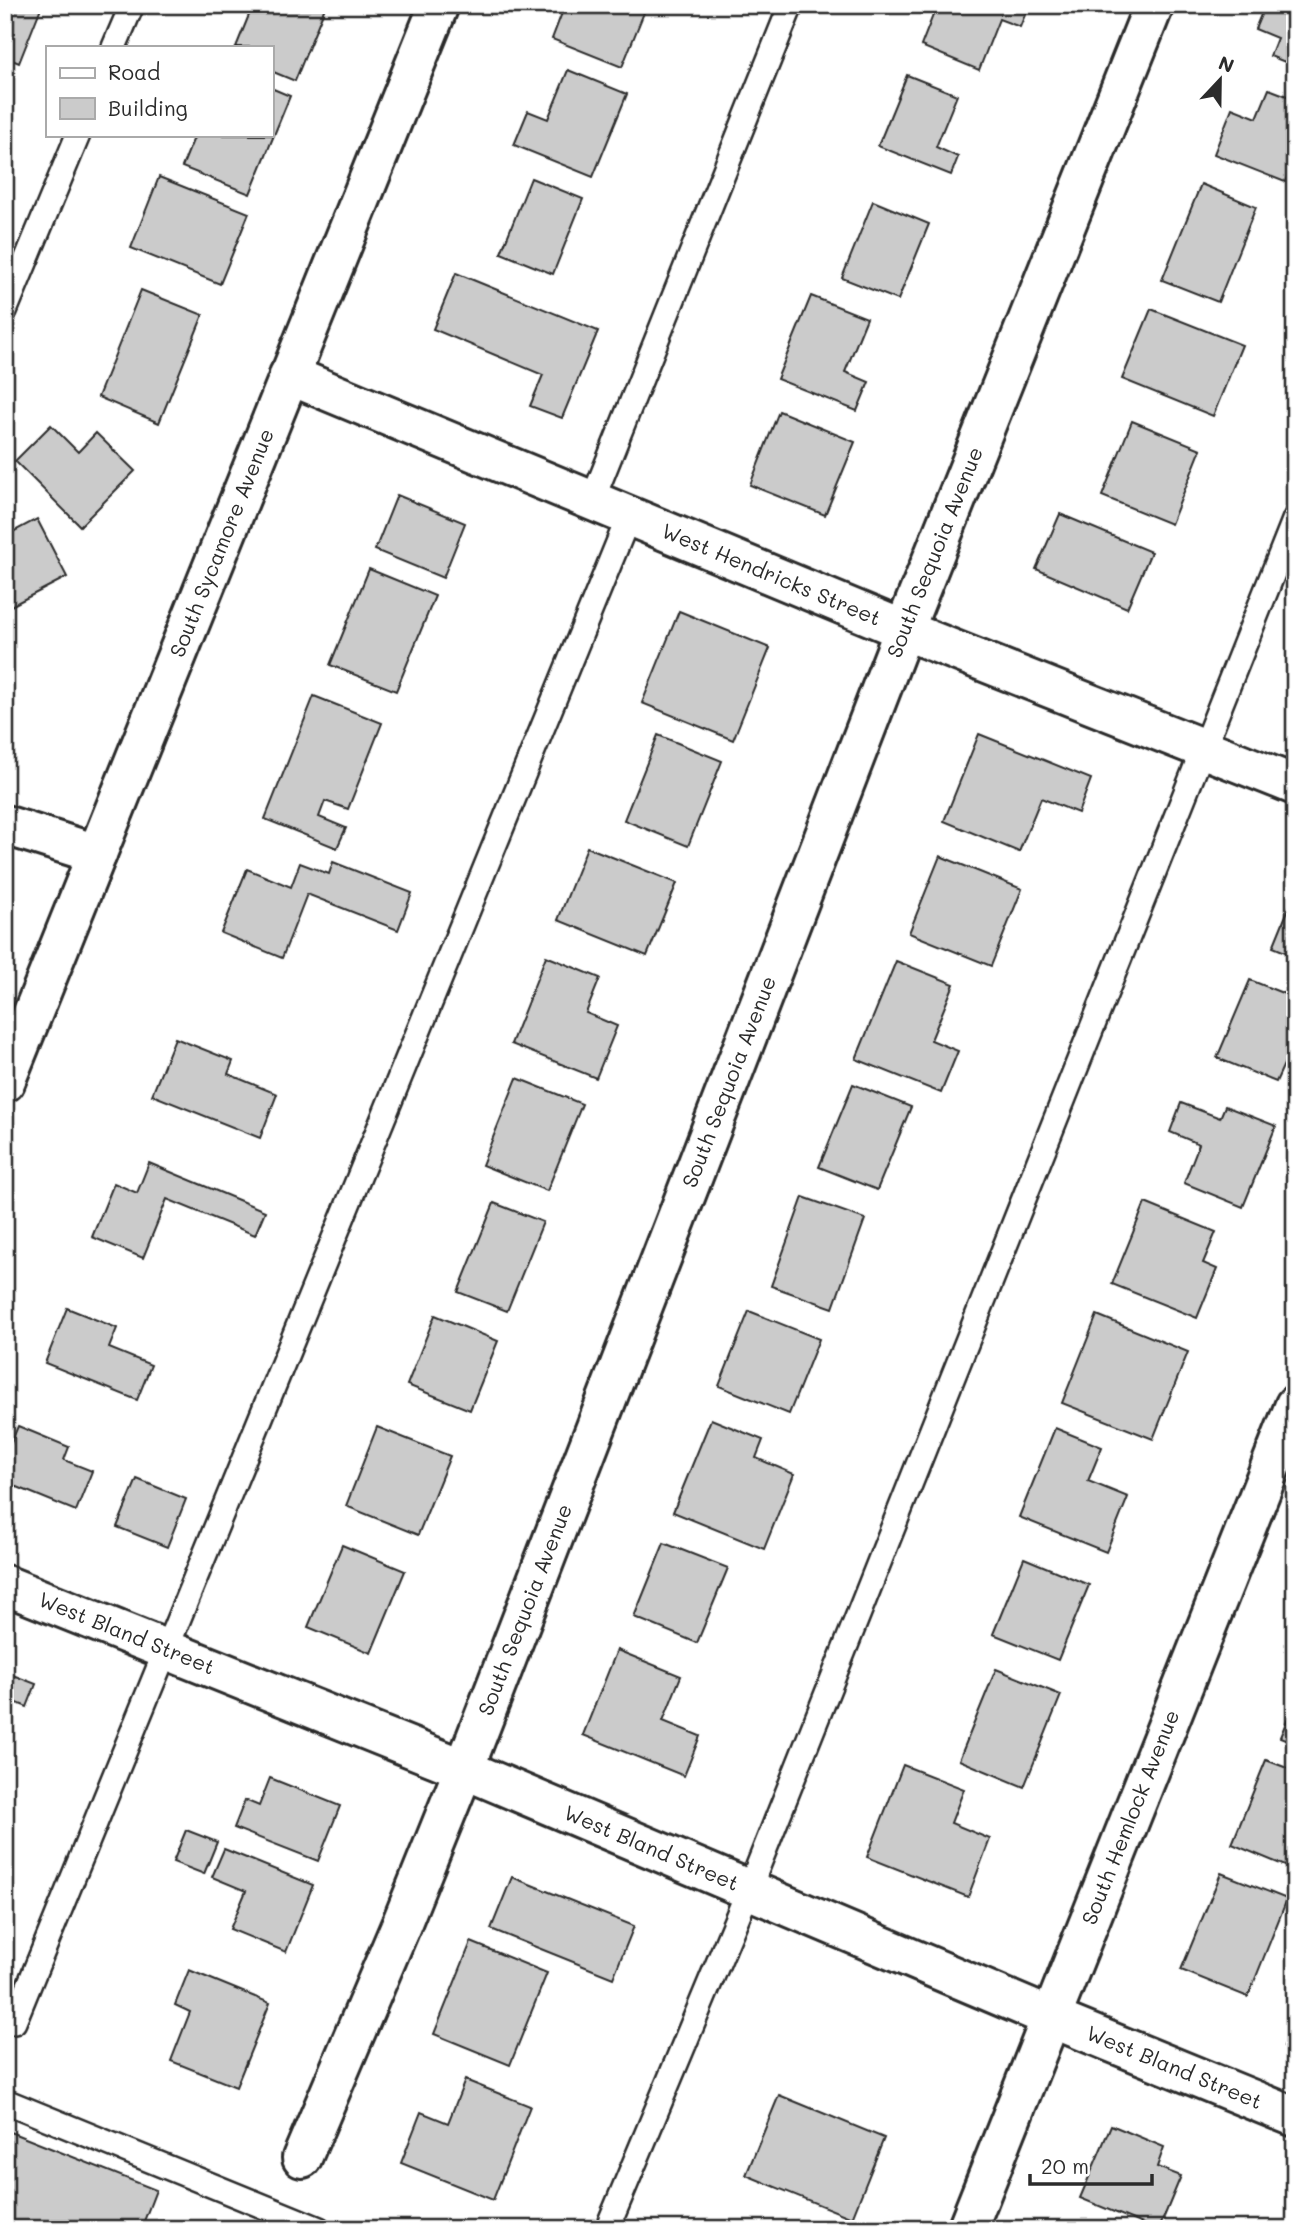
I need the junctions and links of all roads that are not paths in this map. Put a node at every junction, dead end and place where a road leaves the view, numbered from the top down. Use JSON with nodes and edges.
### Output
{"nodes":[{"id":1,"x":132,"y":5,"type":"edge"},
{"id":2,"x":439,"y":5,"type":"edge"},
{"id":3,"x":791,"y":5,"type":"edge"},
{"id":4,"x":1154,"y":5,"type":"edge"},
{"id":5,"x":114,"y":46,"type":"edge"},
{"id":6,"x":78,"y":136,"type":"edge"},
{"id":7,"x":5,"y":311,"type":"edge"},
{"id":8,"x":289,"y":375,"type":"junction"},
{"id":9,"x":592,"y":501,"type":"junction"},
{"id":10,"x":629,"y":516,"type":"junction"},
{"id":11,"x":1295,"y":519,"type":"edge"},
{"id":12,"x":904,"y":630,"type":"junction"},
{"id":13,"x":1204,"y":749,"type":"junction"},
{"id":14,"x":1295,"y":785,"type":"edge"},
{"id":15,"x":5,"y":825,"type":"edge"},
{"id":16,"x":97,"y":854,"type":"junction"},
{"id":17,"x":5,"y":1083,"type":"edge"},
{"id":18,"x":1295,"y":1405,"type":"edge"},
{"id":19,"x":5,"y":1586,"type":"edge"},
{"id":20,"x":165,"y":1649,"type":"junction"},
{"id":21,"x":464,"y":1769,"type":"junction"},
{"id":22,"x":749,"y":1889,"type":"junction"},
{"id":23,"x":1052,"y":2018,"type":"junction"},
{"id":24,"x":14,"y":2022,"type":"dead end"},
{"id":25,"x":5,"y":2101,"type":"edge"},
{"id":26,"x":1295,"y":2117,"type":"edge"},
{"id":27,"x":302,"y":2158,"type":"dead end"},
{"id":28,"x":319,"y":2229,"type":"edge"},
{"id":29,"x":607,"y":2229,"type":"edge"},
{"id":30,"x":967,"y":2229,"type":"edge"}],
"edges":[{"from":1,"to":5,"type":"lane"},
{"from":2,"to":8,"type":"street","name":"South Sycamore Avenue"},
{"from":3,"to":9,"type":"lane"},
{"from":4,"to":12,"type":"street","name":"South Sequoia Avenue"},
{"from":6,"to":7,"type":"lane"},
{"from":8,"to":9,"type":"street","name":"West Hendricks Street"},
{"from":8,"to":16,"type":"street","name":"South Sycamore Avenue"},
{"from":9,"to":10,"type":"street","name":"West Hendricks Street"},
{"from":10,"to":12,"type":"street","name":"West Hendricks Street"},
{"from":10,"to":20,"type":"lane"},
{"from":11,"to":13,"type":"lane"},
{"from":12,"to":13,"type":"street","name":"West Hendricks Street"},
{"from":12,"to":21,"type":"street","name":"South Sequoia Avenue"},
{"from":13,"to":14,"type":"street","name":"West Hendricks Street"},
{"from":13,"to":22,"type":"lane"},
{"from":15,"to":16,"type":"street"},
{"from":16,"to":17,"type":"street","name":"South Sycamore Avenue"},
{"from":18,"to":23,"type":"street","name":"South Hemlock Avenue"},
{"from":19,"to":20,"type":"street","name":"West Bland Street"},
{"from":20,"to":21,"type":"street","name":"West Bland Street"},
{"from":20,"to":24,"type":"lane"},
{"from":21,"to":22,"type":"street","name":"West Bland Street"},
{"from":21,"to":27,"type":"street","name":"South Sequoia Avenue"},
{"from":22,"to":23,"type":"street","name":"West Bland Street"},
{"from":22,"to":29,"type":"lane"},
{"from":23,"to":26,"type":"street","name":"West Bland Street"},
{"from":23,"to":30,"type":"street","name":"South Hemlock Avenue"},
{"from":25,"to":28,"type":"lane"}]}
